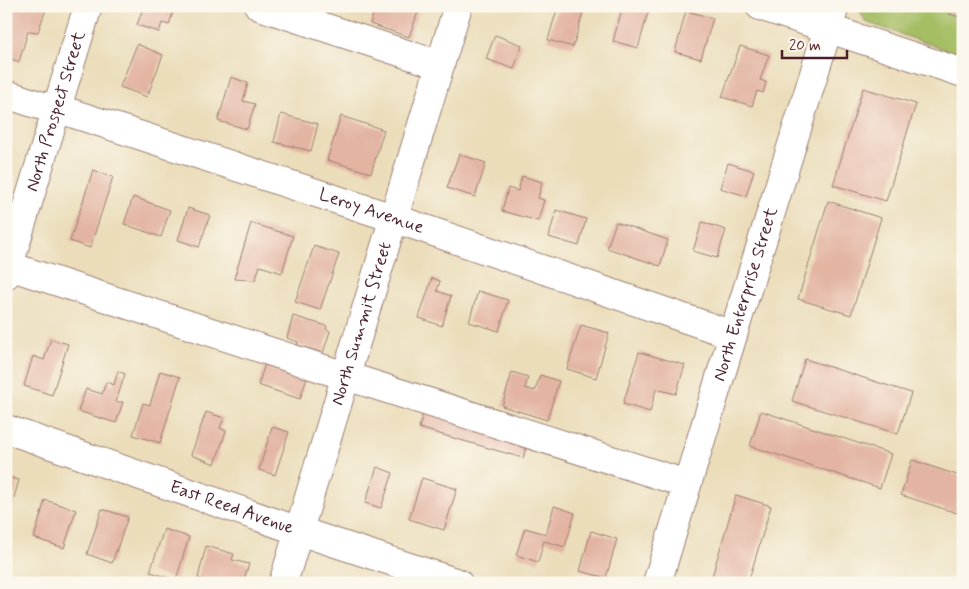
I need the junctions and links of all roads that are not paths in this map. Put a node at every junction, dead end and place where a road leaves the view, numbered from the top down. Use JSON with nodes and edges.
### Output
{"nodes":[{"id":1,"x":88,"y":6,"type":"edge"},
{"id":2,"x":259,"y":6,"type":"edge"},
{"id":3,"x":458,"y":6,"type":"edge"},
{"id":4,"x":760,"y":6,"type":"edge"},
{"id":5,"x":832,"y":18,"type":"edge"},
{"id":6,"x":440,"y":65,"type":"junction"},
{"id":7,"x":963,"y":73,"type":"edge"},
{"id":8,"x":6,"y":94,"type":"edge"},
{"id":9,"x":56,"y":108,"type":"junction"},
{"id":10,"x":393,"y":218,"type":"junction"},
{"id":11,"x":7,"y":269,"type":"edge"},
{"id":12,"x":733,"y":335,"type":"junction"},
{"id":13,"x":346,"y":376,"type":"junction"},
{"id":14,"x":6,"y":429,"type":"edge"},
{"id":15,"x":687,"y":484,"type":"junction"},
{"id":16,"x":299,"y":531,"type":"junction"},
{"id":17,"x":283,"y":583,"type":"edge"},
{"id":18,"x":458,"y":583,"type":"edge"},
{"id":19,"x":657,"y":583,"type":"edge"}],
"edges":[{"from":1,"to":9,"type":"street","name":"North Prospect Street"},
{"from":2,"to":6,"type":"street"},
{"from":3,"to":6,"type":"street","name":"North Summit Street"},
{"from":4,"to":5,"type":"street"},
{"from":5,"to":7,"type":"street"},
{"from":5,"to":12,"type":"street","name":"North Enterprise Street"},
{"from":6,"to":10,"type":"street","name":"North Summit Street"},
{"from":8,"to":9,"type":"street","name":"Leroy Avenue"},
{"from":9,"to":10,"type":"street","name":"Leroy Avenue"},
{"from":9,"to":11,"type":"street","name":"North Prospect Street"},
{"from":10,"to":12,"type":"street","name":"Leroy Avenue"},
{"from":10,"to":13,"type":"street","name":"North Summit Street"},
{"from":11,"to":13,"type":"street"},
{"from":12,"to":15,"type":"street","name":"North Enterprise Street"},
{"from":13,"to":15,"type":"street"},
{"from":13,"to":16,"type":"street","name":"North Summit Street"},
{"from":14,"to":16,"type":"street","name":"East Reed Avenue"},
{"from":15,"to":19,"type":"street","name":"North Enterprise Street"},
{"from":16,"to":17,"type":"street","name":"North Summit Street"},
{"from":16,"to":18,"type":"street","name":"East Reed Avenue"}]}
